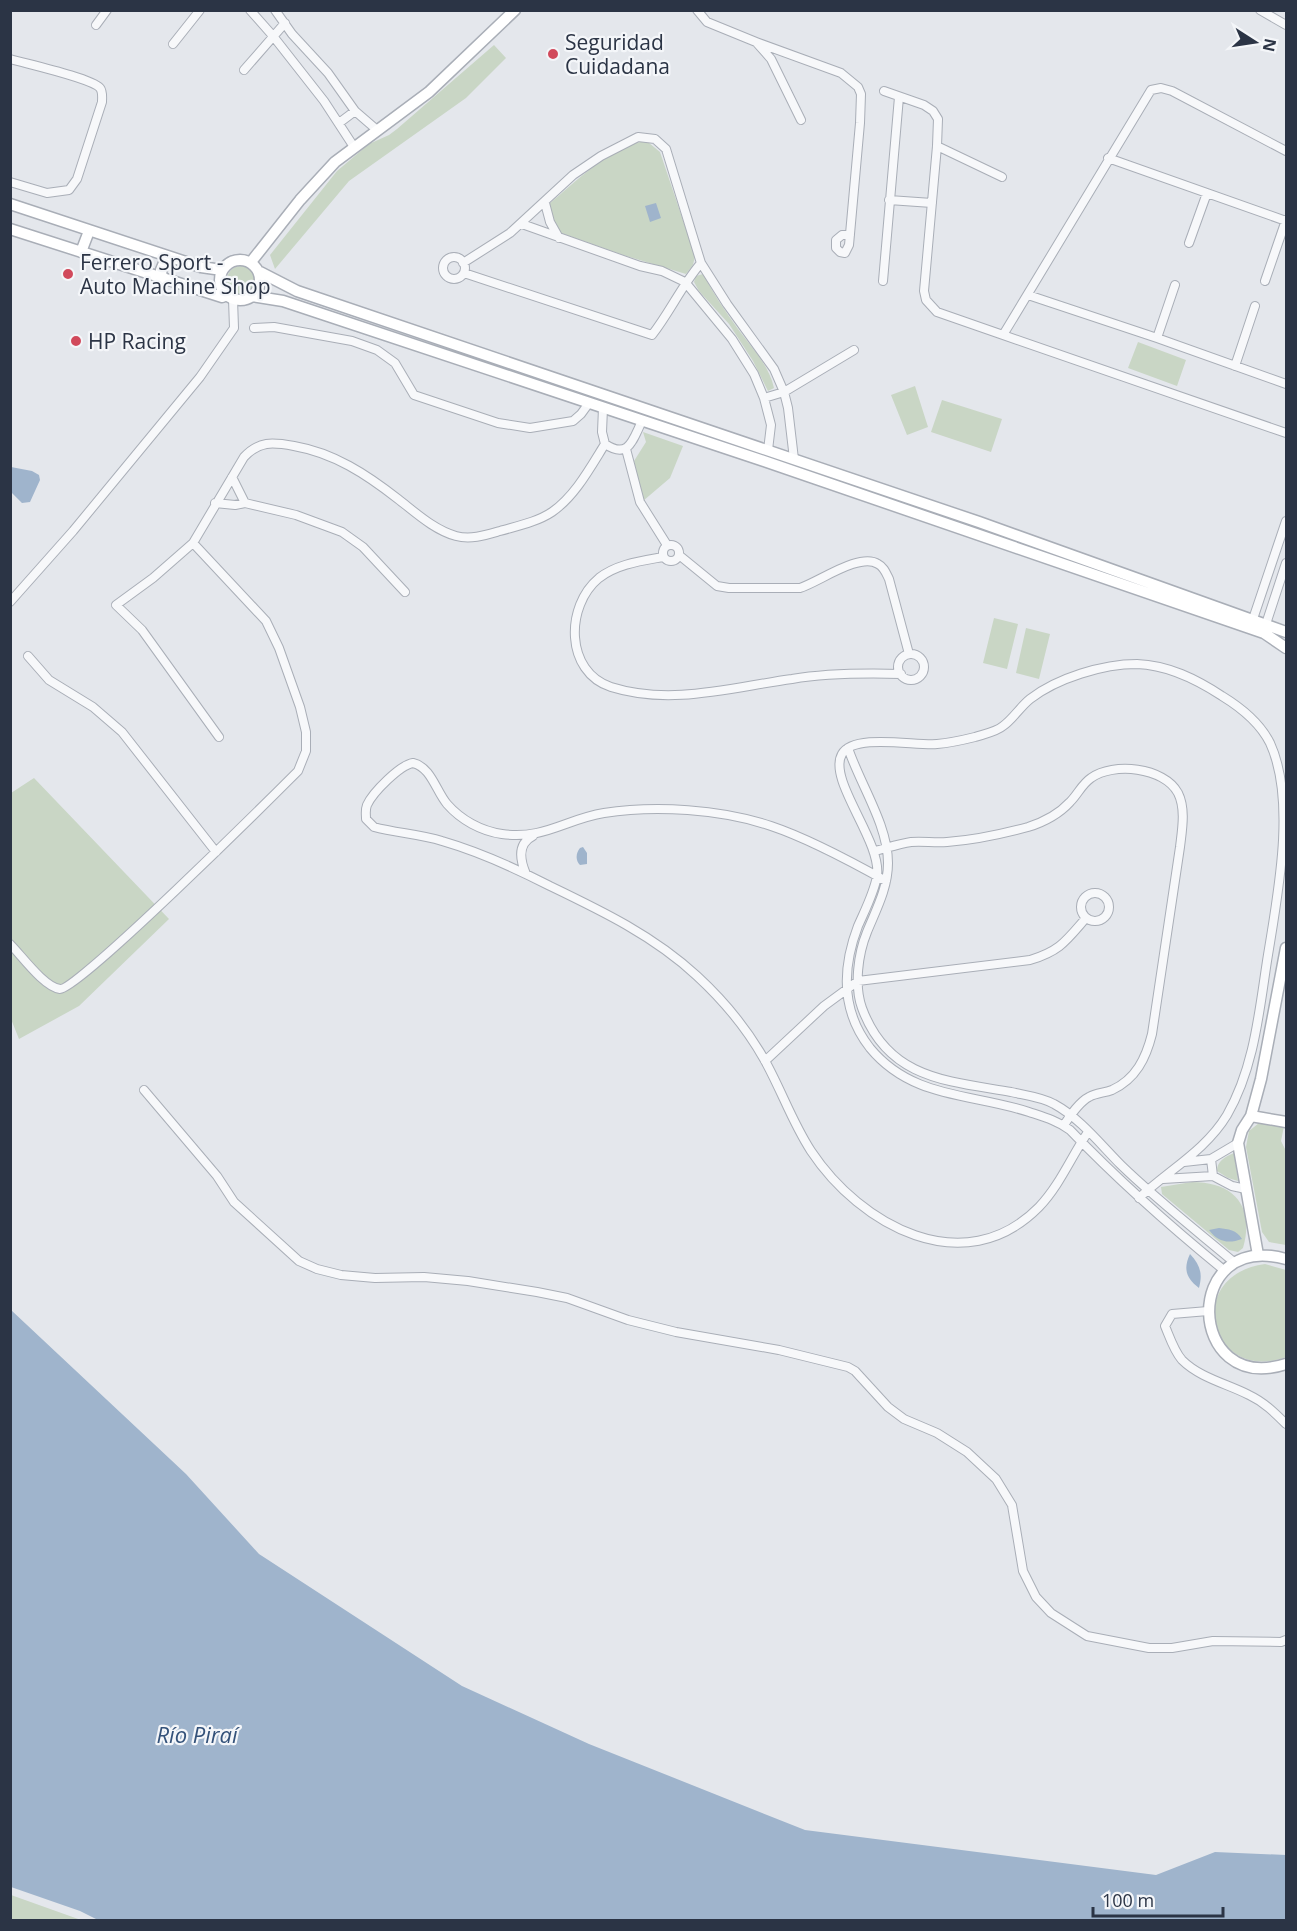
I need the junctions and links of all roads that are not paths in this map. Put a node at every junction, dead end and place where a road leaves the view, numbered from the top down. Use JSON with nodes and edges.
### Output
{"nodes":[{"id":1,"x":107,"y":10,"type":"edge"},
{"id":2,"x":200,"y":10,"type":"edge"},
{"id":3,"x":250,"y":10,"type":"edge"},
{"id":4,"x":275,"y":10,"type":"edge"},
{"id":5,"x":515,"y":10,"type":"edge"},
{"id":6,"x":697,"y":10,"type":"edge"},
{"id":7,"x":1260,"y":10,"type":"edge"},
{"id":8,"x":285,"y":23,"type":"junction"},
{"id":9,"x":96,"y":25,"type":"dead end"},
{"id":10,"x":1287,"y":25,"type":"edge"},
{"id":11,"x":273,"y":36,"type":"junction"},
{"id":12,"x":756,"y":42,"type":"junction"},
{"id":13,"x":173,"y":44,"type":"dead end"},
{"id":14,"x":10,"y":59,"type":"edge"},
{"id":15,"x":244,"y":70,"type":"dead end"},
{"id":16,"x":884,"y":91,"type":"dead end"},
{"id":17,"x":899,"y":97,"type":"junction"},
{"id":18,"x":354,"y":111,"type":"junction"},
{"id":19,"x":801,"y":120,"type":"dead end"},
{"id":20,"x":339,"y":123,"type":"junction"},
{"id":21,"x":377,"y":130,"type":"junction"},
{"id":22,"x":937,"y":146,"type":"junction"},
{"id":23,"x":354,"y":147,"type":"junction"},
{"id":24,"x":1287,"y":151,"type":"edge"},
{"id":25,"x":1108,"y":158,"type":"junction"},
{"id":26,"x":1002,"y":177,"type":"dead end"},
{"id":27,"x":10,"y":182,"type":"edge"},
{"id":28,"x":1207,"y":193,"type":"junction"},
{"id":29,"x":889,"y":200,"type":"junction"},
{"id":30,"x":545,"y":203,"type":"junction"},
{"id":31,"x":932,"y":203,"type":"junction"},
{"id":32,"x":10,"y":204,"type":"edge"},
{"id":33,"x":1286,"y":220,"type":"edge"},
{"id":34,"x":522,"y":224,"type":"junction"},
{"id":35,"x":10,"y":229,"type":"edge"},
{"id":36,"x":89,"y":231,"type":"junction"},
{"id":37,"x":850,"y":235,"type":"dead end"},
{"id":38,"x":559,"y":238,"type":"junction"},
{"id":39,"x":1190,"y":243,"type":"dead end"},
{"id":40,"x":81,"y":252,"type":"junction"},
{"id":41,"x":168,"y":256,"type":"junction"},
{"id":42,"x":251,"y":262,"type":"junction"},
{"id":43,"x":463,"y":263,"type":"junction"},
{"id":44,"x":701,"y":263,"type":"junction"},
{"id":45,"x":222,"y":270,"type":"junction"},
{"id":46,"x":260,"y":272,"type":"junction"},
{"id":47,"x":464,"y":273,"type":"junction"},
{"id":48,"x":162,"y":278,"type":"junction"},
{"id":49,"x":883,"y":281,"type":"dead end"},
{"id":50,"x":1265,"y":281,"type":"dead end"},
{"id":51,"x":685,"y":282,"type":"junction"},
{"id":52,"x":1175,"y":285,"type":"dead end"},
{"id":53,"x":1028,"y":295,"type":"junction"},
{"id":54,"x":252,"y":296,"type":"junction"},
{"id":55,"x":230,"y":297,"type":"junction"},
{"id":56,"x":1255,"y":306,"type":"dead end"},
{"id":57,"x":254,"y":328,"type":"dead end"},
{"id":58,"x":1003,"y":335,"type":"junction"},
{"id":59,"x":1156,"y":338,"type":"junction"},
{"id":60,"x":854,"y":350,"type":"dead end"},
{"id":61,"x":1236,"y":366,"type":"junction"},
{"id":62,"x":1287,"y":384,"type":"edge"},
{"id":63,"x":784,"y":393,"type":"junction"},
{"id":64,"x":764,"y":398,"type":"junction"},
{"id":65,"x":589,"y":403,"type":"junction"},
{"id":66,"x":603,"y":408,"type":"junction"},
{"id":67,"x":642,"y":421,"type":"junction"},
{"id":68,"x":1287,"y":433,"type":"edge"},
{"id":69,"x":605,"y":444,"type":"junction"},
{"id":70,"x":626,"y":449,"type":"junction"},
{"id":71,"x":768,"y":450,"type":"junction"},
{"id":72,"x":794,"y":459,"type":"junction"},
{"id":73,"x":764,"y":461,"type":"junction"},
{"id":74,"x":232,"y":477,"type":"junction"},
{"id":75,"x":215,"y":503,"type":"junction"},
{"id":76,"x":245,"y":503,"type":"junction"},
{"id":77,"x":1287,"y":521,"type":"edge"},
{"id":78,"x":193,"y":543,"type":"junction"},
{"id":79,"x":666,"y":545,"type":"junction"},
{"id":80,"x":679,"y":555,"type":"junction"},
{"id":81,"x":663,"y":557,"type":"junction"},
{"id":82,"x":1287,"y":563,"type":"edge"},
{"id":83,"x":405,"y":592,"type":"dead end"},
{"id":84,"x":10,"y":602,"type":"edge"},
{"id":85,"x":1253,"y":619,"type":"junction"},
{"id":86,"x":1266,"y":624,"type":"junction"},
{"id":87,"x":1287,"y":632,"type":"edge"},
{"id":88,"x":1287,"y":648,"type":"edge"},
{"id":89,"x":909,"y":654,"type":"junction"},
{"id":90,"x":28,"y":656,"type":"dead end"},
{"id":91,"x":901,"y":674,"type":"junction"},
{"id":92,"x":219,"y":737,"type":"dead end"},
{"id":93,"x":848,"y":748,"type":"junction"},
{"id":94,"x":534,"y":835,"type":"junction"},
{"id":95,"x":886,"y":848,"type":"junction"},
{"id":96,"x":875,"y":851,"type":"junction"},
{"id":97,"x":216,"y":852,"type":"junction"},
{"id":98,"x":526,"y":874,"type":"junction"},
{"id":99,"x":877,"y":876,"type":"junction"},
{"id":100,"x":886,"y":881,"type":"junction"},
{"id":101,"x":1086,"y":918,"type":"dead end"},
{"id":102,"x":10,"y":944,"type":"edge"},
{"id":103,"x":1287,"y":948,"type":"edge"},
{"id":104,"x":858,"y":981,"type":"junction"},
{"id":105,"x":845,"y":990,"type":"junction"},
{"id":106,"x":765,"y":1061,"type":"junction"},
{"id":107,"x":144,"y":1090,"type":"dead end"},
{"id":108,"x":1071,"y":1115,"type":"junction"},
{"id":109,"x":1251,"y":1116,"type":"junction"},
{"id":110,"x":1287,"y":1122,"type":"edge"},
{"id":111,"x":1064,"y":1125,"type":"junction"},
{"id":112,"x":1088,"y":1132,"type":"junction"},
{"id":113,"x":1081,"y":1142,"type":"junction"},
{"id":114,"x":1238,"y":1143,"type":"junction"},
{"id":115,"x":1211,"y":1159,"type":"junction"},
{"id":116,"x":1184,"y":1162,"type":"junction"},
{"id":117,"x":1213,"y":1176,"type":"junction"},
{"id":118,"x":1163,"y":1179,"type":"junction"},
{"id":119,"x":1149,"y":1189,"type":"junction"},
{"id":120,"x":1246,"y":1189,"type":"junction"},
{"id":121,"x":1139,"y":1198,"type":"junction"},
{"id":122,"x":1258,"y":1255,"type":"junction"},
{"id":123,"x":1287,"y":1259,"type":"edge"},
{"id":124,"x":1235,"y":1263,"type":"junction"},
{"id":125,"x":1225,"y":1271,"type":"junction"},
{"id":126,"x":1208,"y":1311,"type":"junction"},
{"id":127,"x":1287,"y":1365,"type":"edge"},
{"id":128,"x":1287,"y":1424,"type":"edge"},
{"id":129,"x":1287,"y":1640,"type":"edge"}],
"edges":[{"from":1,"to":9,"type":"street"},
{"from":2,"to":13,"type":"street"},
{"from":3,"to":11,"type":"street"},
{"from":4,"to":8,"type":"street"},
{"from":5,"to":21,"type":"main road"},
{"from":6,"to":12,"type":"street"},
{"from":7,"to":10,"type":"street"},
{"from":8,"to":11,"type":"street"},
{"from":8,"to":18,"type":"street"},
{"from":11,"to":15,"type":"street"},
{"from":11,"to":20,"type":"street"},
{"from":12,"to":19,"type":"street"},
{"from":12,"to":37,"type":"street"},
{"from":14,"to":27,"type":"street"},
{"from":16,"to":17,"type":"street"},
{"from":17,"to":22,"type":"street"},
{"from":17,"to":29,"type":"street"},
{"from":18,"to":20,"type":"street"},
{"from":18,"to":21,"type":"street"},
{"from":20,"to":23,"type":"street"},
{"from":21,"to":23,"type":"main road"},
{"from":22,"to":26,"type":"street"},
{"from":22,"to":31,"type":"street"},
{"from":23,"to":42,"type":"main road"},
{"from":24,"to":25,"type":"street"},
{"from":25,"to":28,"type":"street"},
{"from":25,"to":53,"type":"street"},
{"from":28,"to":33,"type":"street"},
{"from":28,"to":39,"type":"street"},
{"from":29,"to":31,"type":"street"},
{"from":29,"to":49,"type":"street"},
{"from":30,"to":34,"type":"street"},
{"from":30,"to":38,"type":"street"},
{"from":30,"to":44,"type":"street"},
{"from":31,"to":58,"type":"street"},
{"from":32,"to":36,"type":"main road"},
{"from":33,"to":50,"type":"street"},
{"from":34,"to":38,"type":"street"},
{"from":34,"to":43,"type":"street"},
{"from":35,"to":40,"type":"main road"},
{"from":36,"to":40,"type":"main road"},
{"from":36,"to":41,"type":"main road"},
{"from":38,"to":51,"type":"street"},
{"from":40,"to":48,"type":"main road"},
{"from":41,"to":45,"type":"main road"},
{"from":41,"to":48,"type":"main road"},
{"from":42,"to":45,"type":"main road"},
{"from":42,"to":46,"type":"main road"},
{"from":43,"to":47,"type":"street"},
{"from":43,"to":47,"type":"street"},
{"from":44,"to":51,"type":"street"},
{"from":44,"to":63,"type":"street"},
{"from":45,"to":55,"type":"main road"},
{"from":46,"to":54,"type":"main road"},
{"from":46,"to":71,"type":"main road"},
{"from":47,"to":51,"type":"street"},
{"from":48,"to":55,"type":"main road"},
{"from":51,"to":64,"type":"street"},
{"from":52,"to":59,"type":"street"},
{"from":53,"to":58,"type":"street"},
{"from":53,"to":59,"type":"street"},
{"from":54,"to":55,"type":"main road"},
{"from":54,"to":65,"type":"main road"},
{"from":55,"to":84,"type":"street"},
{"from":56,"to":61,"type":"street"},
{"from":57,"to":65,"type":"street"},
{"from":58,"to":68,"type":"street"},
{"from":59,"to":61,"type":"street"},
{"from":60,"to":63,"type":"street"},
{"from":61,"to":62,"type":"street"},
{"from":63,"to":64,"type":"street"},
{"from":63,"to":72,"type":"street"},
{"from":64,"to":71,"type":"street"},
{"from":65,"to":66,"type":"main road"},
{"from":66,"to":67,"type":"main road"},
{"from":66,"to":69,"type":"street"},
{"from":67,"to":70,"type":"street"},
{"from":67,"to":73,"type":"main road"},
{"from":69,"to":70,"type":"street"},
{"from":69,"to":74,"type":"street"},
{"from":70,"to":79,"type":"street"},
{"from":71,"to":72,"type":"main road"},
{"from":71,"to":73,"type":"main road"},
{"from":72,"to":85,"type":"main road"},
{"from":73,"to":88,"type":"main road"},
{"from":74,"to":75,"type":"street"},
{"from":74,"to":76,"type":"street"},
{"from":75,"to":76,"type":"street"},
{"from":75,"to":78,"type":"street"},
{"from":76,"to":83,"type":"street"},
{"from":77,"to":85,"type":"street"},
{"from":78,"to":92,"type":"street"},
{"from":78,"to":97,"type":"street"},
{"from":79,"to":80,"type":"street"},
{"from":79,"to":81,"type":"street"},
{"from":80,"to":81,"type":"street"},
{"from":80,"to":89,"type":"street"},
{"from":81,"to":91,"type":"street"},
{"from":82,"to":86,"type":"street"},
{"from":85,"to":86,"type":"main road"},
{"from":86,"to":87,"type":"main road"},
{"from":89,"to":91,"type":"street"},
{"from":89,"to":91,"type":"street"},
{"from":90,"to":97,"type":"street"},
{"from":93,"to":95,"type":"street"},
{"from":93,"to":96,"type":"street"},
{"from":93,"to":116,"type":"street"},
{"from":94,"to":98,"type":"street"},
{"from":94,"to":98,"type":"street"},
{"from":94,"to":99,"type":"street"},
{"from":95,"to":96,"type":"street"},
{"from":95,"to":100,"type":"street"},
{"from":95,"to":108,"type":"street"},
{"from":96,"to":99,"type":"street"},
{"from":97,"to":102,"type":"street"},
{"from":98,"to":106,"type":"street"},
{"from":99,"to":100,"type":"street"},
{"from":99,"to":105,"type":"street"},
{"from":100,"to":104,"type":"street"},
{"from":101,"to":104,"type":"street"},
{"from":103,"to":109,"type":"main road"},
{"from":104,"to":105,"type":"street"},
{"from":104,"to":108,"type":"street"},
{"from":105,"to":106,"type":"street"},
{"from":105,"to":111,"type":"street"},
{"from":106,"to":113,"type":"street"},
{"from":107,"to":129,"type":"street"},
{"from":108,"to":111,"type":"street"},
{"from":108,"to":112,"type":"street"},
{"from":109,"to":110,"type":"main road"},
{"from":109,"to":114,"type":"main road"},
{"from":111,"to":113,"type":"street"},
{"from":112,"to":113,"type":"street"},
{"from":112,"to":119,"type":"street"},
{"from":113,"to":121,"type":"street"},
{"from":114,"to":115,"type":"street"},
{"from":114,"to":120,"type":"main road"},
{"from":115,"to":116,"type":"street"},
{"from":115,"to":117,"type":"street"},
{"from":116,"to":118,"type":"street"},
{"from":117,"to":118,"type":"street"},
{"from":117,"to":120,"type":"street"},
{"from":118,"to":119,"type":"street"},
{"from":119,"to":121,"type":"street"},
{"from":119,"to":124,"type":"street"},
{"from":120,"to":122,"type":"main road"},
{"from":121,"to":125,"type":"street"},
{"from":122,"to":123,"type":"main road"},
{"from":122,"to":124,"type":"main road"},
{"from":124,"to":125,"type":"main road"},
{"from":125,"to":126,"type":"main road"},
{"from":126,"to":127,"type":"main road"},
{"from":126,"to":128,"type":"street"}]}
